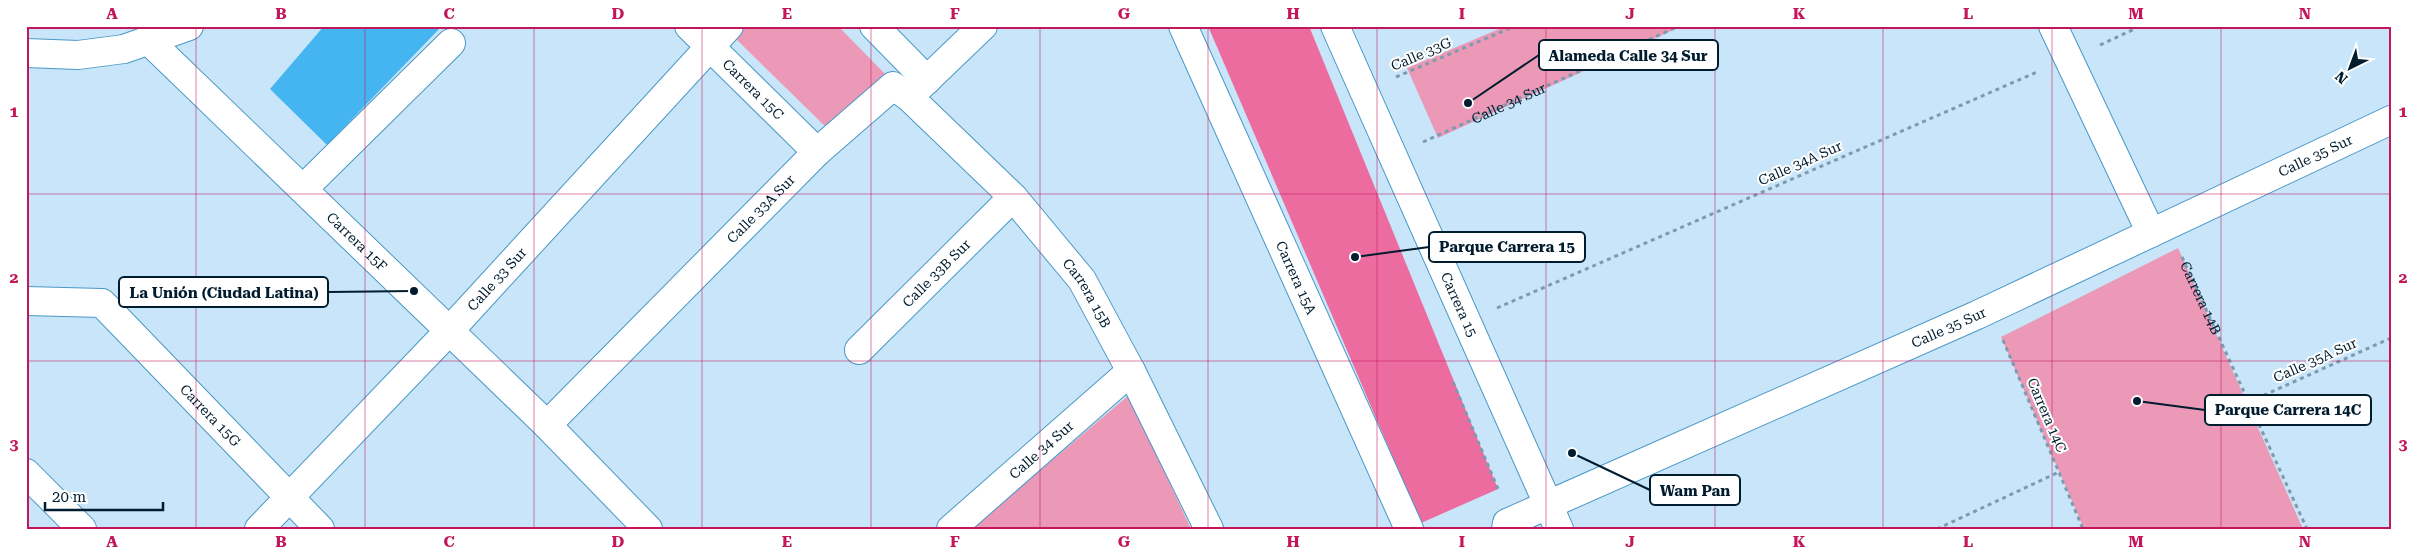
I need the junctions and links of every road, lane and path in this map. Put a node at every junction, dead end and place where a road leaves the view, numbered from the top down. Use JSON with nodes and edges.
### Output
{"nodes":[{"id":1,"x":189,"y":26,"type":"edge"},
{"id":2,"x":689,"y":26,"type":"edge"},
{"id":3,"x":730,"y":26,"type":"edge"},
{"id":4,"x":874,"y":26,"type":"edge"},
{"id":5,"x":983,"y":26,"type":"edge"},
{"id":6,"x":1183,"y":26,"type":"edge"},
{"id":7,"x":1334,"y":26,"type":"edge"},
{"id":8,"x":1515,"y":26,"type":"edge"},
{"id":9,"x":1679,"y":26,"type":"edge"},
{"id":10,"x":2054,"y":26,"type":"edge"},
{"id":11,"x":2141,"y":26,"type":"edge"},
{"id":12,"x":149,"y":41,"type":"junction"},
{"id":13,"x":451,"y":43,"type":"dead end"},
{"id":14,"x":710,"y":47,"type":"junction"},
{"id":15,"x":26,"y":53,"type":"edge"},
{"id":16,"x":2068,"y":58,"type":"junction"},
{"id":17,"x":918,"y":88,"type":"junction"},
{"id":18,"x":1363,"y":91,"type":"junction"},
{"id":19,"x":2391,"y":120,"type":"edge"},
{"id":20,"x":817,"y":152,"type":"junction"},
{"id":21,"x":1393,"y":156,"type":"junction"},
{"id":22,"x":303,"y":189,"type":"junction"},
{"id":23,"x":1013,"y":197,"type":"junction"},
{"id":24,"x":2151,"y":233,"type":"junction"},
{"id":25,"x":26,"y":301,"type":"edge"},
{"id":26,"x":1990,"y":310,"type":"junction"},
{"id":27,"x":1467,"y":321,"type":"junction"},
{"id":28,"x":450,"y":330,"type":"junction"},
{"id":29,"x":2391,"y":338,"type":"edge"},
{"id":30,"x":859,"y":350,"type":"dead end"},
{"id":31,"x":1131,"y":371,"type":"junction"},
{"id":32,"x":2249,"y":402,"type":"junction"},
{"id":33,"x":548,"y":424,"type":"junction"},
{"id":34,"x":2059,"y":472,"type":"junction"},
{"id":35,"x":29,"y":480,"type":"edge"},
{"id":36,"x":288,"y":498,"type":"junction"},
{"id":37,"x":1554,"y":518,"type":"edge"},
{"id":38,"x":82,"y":529,"type":"edge"},
{"id":39,"x":259,"y":529,"type":"edge"},
{"id":40,"x":320,"y":529,"type":"edge"},
{"id":41,"x":648,"y":529,"type":"edge"},
{"id":42,"x":951,"y":529,"type":"edge"},
{"id":43,"x":1209,"y":529,"type":"edge"},
{"id":44,"x":1409,"y":529,"type":"edge"},
{"id":45,"x":1506,"y":529,"type":"edge"},
{"id":46,"x":1937,"y":529,"type":"edge"},
{"id":47,"x":2083,"y":529,"type":"edge"},
{"id":48,"x":2307,"y":529,"type":"edge"}],
"edges":[{"from":1,"to":12,"type":"street"},
{"from":2,"to":14,"type":"street","name":"Carrera 15C"},
{"from":3,"to":14,"type":"street","name":"Calle 33 Sur"},
{"from":4,"to":17,"type":"street","name":"Carrera 15B"},
{"from":5,"to":17,"type":"street"},
{"from":6,"to":44,"type":"street","name":"Carrera 15A"},
{"from":7,"to":18,"type":"street","name":"Carrera 15"},
{"from":8,"to":18,"type":"path","name":"Calle 33G"},
{"from":9,"to":21,"type":"path","name":"Calle 34 Sur"},
{"from":10,"to":16,"type":"street"},
{"from":11,"to":16,"type":"path","name":"Calle 34A Sur"},
{"from":12,"to":15,"type":"street"},
{"from":12,"to":22,"type":"street","name":"Carrera 15F"},
{"from":13,"to":22,"type":"street"},
{"from":14,"to":20,"type":"street","name":"Carrera 15C"},
{"from":14,"to":28,"type":"street","name":"Calle 33 Sur"},
{"from":16,"to":24,"type":"street"},
{"from":16,"to":27,"type":"path","name":"Calle 34A Sur"},
{"from":17,"to":20,"type":"street","name":"Calle 33A Sur"},
{"from":17,"to":23,"type":"street","name":"Carrera 15B"},
{"from":18,"to":21,"type":"street","name":"Carrera 15"},
{"from":19,"to":24,"type":"street","name":"Calle 35 Sur"},
{"from":20,"to":33,"type":"street","name":"Calle 33A Sur"},
{"from":21,"to":27,"type":"street","name":"Carrera 15"},
{"from":22,"to":28,"type":"street","name":"Carrera 15F"},
{"from":23,"to":30,"type":"street","name":"Calle 33B Sur"},
{"from":23,"to":31,"type":"street","name":"Carrera 15B"},
{"from":24,"to":26,"type":"street","name":"Calle 35 Sur"},
{"from":24,"to":32,"type":"path","name":"Carrera 14B"},
{"from":25,"to":36,"type":"street","name":"Carrera 15G"},
{"from":26,"to":34,"type":"path","name":"Carrera 14C"},
{"from":26,"to":37,"type":"street","name":"Calle 35 Sur"},
{"from":27,"to":37,"type":"street","name":"Carrera 15"},
{"from":28,"to":33,"type":"street","name":"Carrera 15F"},
{"from":28,"to":36,"type":"street","name":"Calle 33 Sur"},
{"from":29,"to":32,"type":"path","name":"Calle 35A Sur"},
{"from":31,"to":42,"type":"street","name":"Calle 34 Sur"},
{"from":31,"to":43,"type":"street","name":"Carrera 15B"},
{"from":32,"to":48,"type":"path","name":"Carrera 14B"},
{"from":33,"to":41,"type":"street","name":"Carrera 15F"},
{"from":34,"to":46,"type":"path"},
{"from":34,"to":47,"type":"path","name":"Carrera 14C"},
{"from":35,"to":38,"type":"street"},
{"from":36,"to":39,"type":"street","name":"Calle 33 Sur"},
{"from":36,"to":40,"type":"street","name":"Carrera 15G"},
{"from":37,"to":45,"type":"street","name":"Calle 35 Sur"}]}
